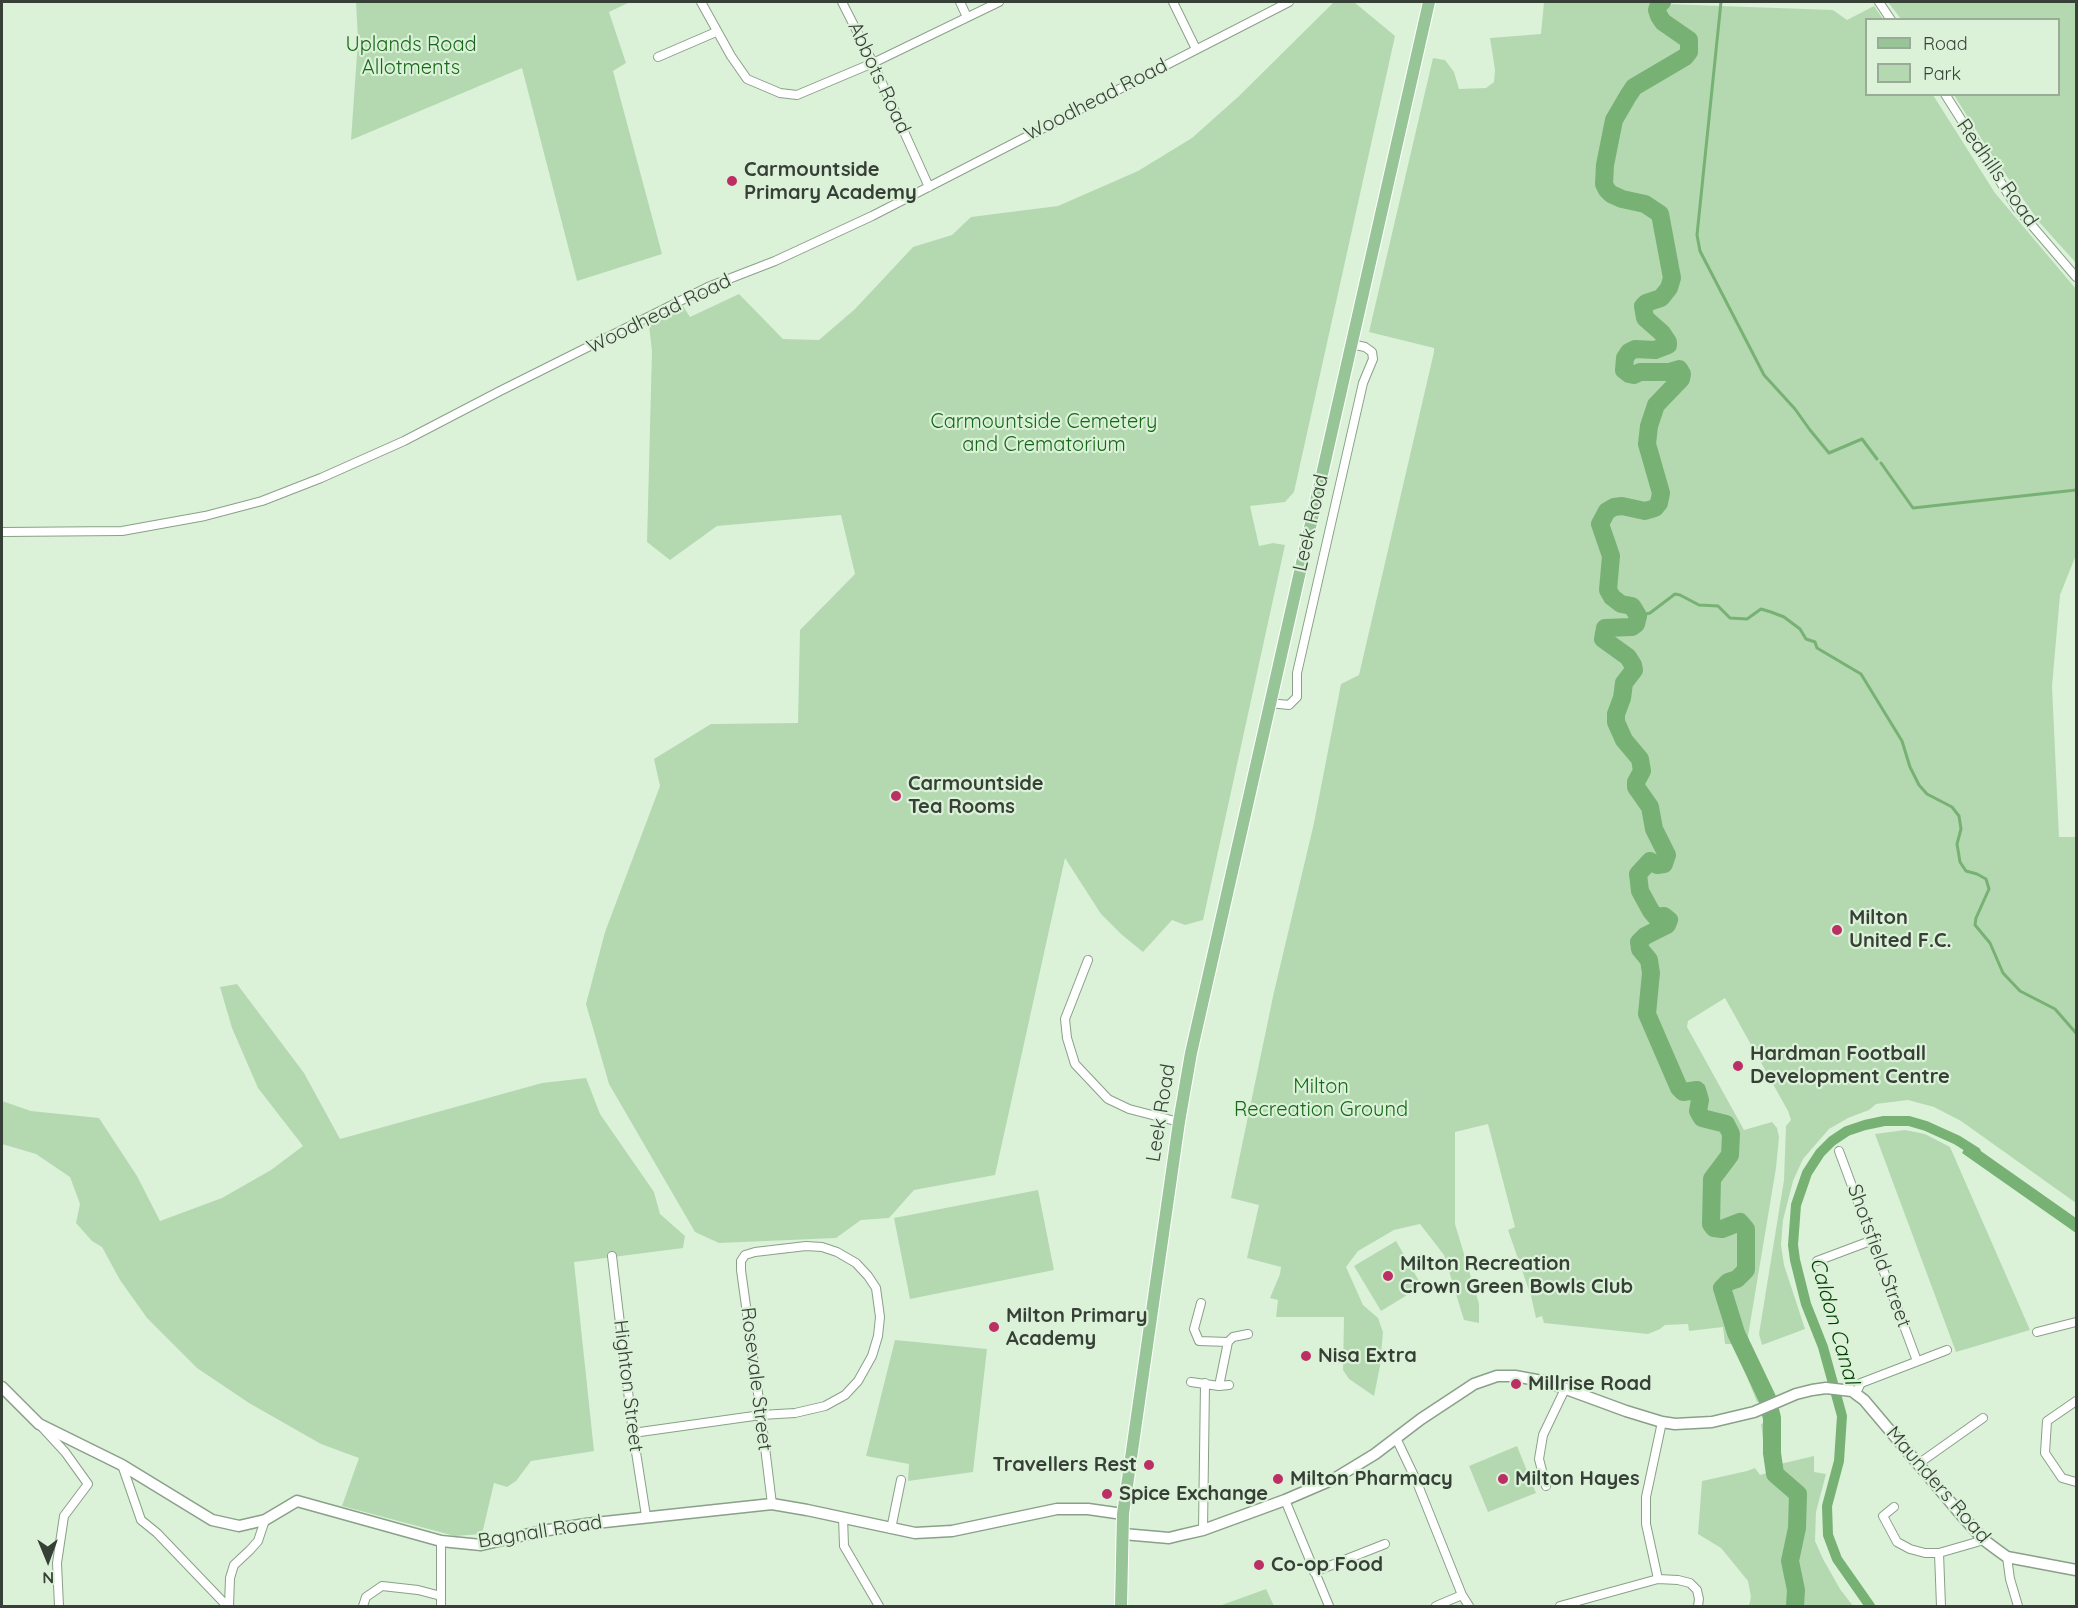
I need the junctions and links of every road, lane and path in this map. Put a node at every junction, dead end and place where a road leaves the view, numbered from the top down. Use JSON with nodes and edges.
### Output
{"nodes":[{"id":1,"x":701,"y":2,"type":"edge"},
{"id":2,"x":842,"y":2,"type":"edge"},
{"id":3,"x":960,"y":2,"type":"edge"},
{"id":4,"x":999,"y":2,"type":"edge"},
{"id":5,"x":1173,"y":2,"type":"edge"},
{"id":6,"x":1289,"y":2,"type":"edge"},
{"id":7,"x":1429,"y":2,"type":"edge"},
{"id":8,"x":1879,"y":2,"type":"edge"},
{"id":9,"x":968,"y":17,"type":"junction"},
{"id":10,"x":1890,"y":18,"type":"edge"},
{"id":11,"x":716,"y":32,"type":"junction"},
{"id":12,"x":1196,"y":49,"type":"junction"},
{"id":13,"x":658,"y":57,"type":"dead end"},
{"id":14,"x":873,"y":63,"type":"junction"},
{"id":15,"x":1946,"y":96,"type":"edge"},
{"id":16,"x":929,"y":187,"type":"junction"},
{"id":17,"x":2076,"y":277,"type":"edge"},
{"id":18,"x":1351,"y":344,"type":"junction"},
{"id":19,"x":2,"y":532,"type":"edge"},
{"id":20,"x":1269,"y":703,"type":"junction"},
{"id":21,"x":1088,"y":960,"type":"dead end"},
{"id":22,"x":1179,"y":1122,"type":"junction"},
{"id":23,"x":1839,"y":1151,"type":"dead end"},
{"id":24,"x":1873,"y":1240,"type":"junction"},
{"id":25,"x":612,"y":1256,"type":"dead end"},
{"id":26,"x":1817,"y":1261,"type":"dead end"},
{"id":27,"x":1201,"y":1303,"type":"dead end"},
{"id":28,"x":2076,"y":1322,"type":"edge"},
{"id":29,"x":2037,"y":1332,"type":"dead end"},
{"id":30,"x":1248,"y":1334,"type":"dead end"},
{"id":31,"x":1228,"y":1342,"type":"junction"},
{"id":32,"x":1947,"y":1350,"type":"dead end"},
{"id":33,"x":1917,"y":1361,"type":"junction"},
{"id":34,"x":1191,"y":1382,"type":"dead end"},
{"id":35,"x":1205,"y":1383,"type":"junction"},
{"id":36,"x":1229,"y":1385,"type":"dead end"},
{"id":37,"x":1219,"y":1386,"type":"junction"},
{"id":38,"x":2,"y":1387,"type":"edge"},
{"id":39,"x":1565,"y":1389,"type":"junction"},
{"id":40,"x":1851,"y":1391,"type":"junction"},
{"id":41,"x":2076,"y":1401,"type":"edge"},
{"id":42,"x":761,"y":1415,"type":"junction"},
{"id":43,"x":1983,"y":1418,"type":"dead end"},
{"id":44,"x":1662,"y":1422,"type":"junction"},
{"id":45,"x":39,"y":1424,"type":"junction"},
{"id":46,"x":633,"y":1433,"type":"junction"},
{"id":47,"x":1396,"y":1438,"type":"junction"},
{"id":48,"x":1918,"y":1464,"type":"junction"},
{"id":49,"x":122,"y":1466,"type":"junction"},
{"id":50,"x":901,"y":1480,"type":"dead end"},
{"id":51,"x":2076,"y":1482,"type":"edge"},
{"id":52,"x":1546,"y":1486,"type":"dead end"},
{"id":53,"x":1285,"y":1500,"type":"junction"},
{"id":54,"x":772,"y":1504,"type":"junction"},
{"id":55,"x":1894,"y":1507,"type":"dead end"},
{"id":56,"x":1123,"y":1514,"type":"junction"},
{"id":57,"x":646,"y":1516,"type":"junction"},
{"id":58,"x":843,"y":1517,"type":"junction"},
{"id":59,"x":265,"y":1520,"type":"junction"},
{"id":60,"x":891,"y":1529,"type":"junction"},
{"id":61,"x":1203,"y":1530,"type":"junction"},
{"id":62,"x":1123,"y":1534,"type":"junction"},
{"id":63,"x":1984,"y":1540,"type":"junction"},
{"id":64,"x":441,"y":1541,"type":"junction"},
{"id":65,"x":1384,"y":1544,"type":"dead end"},
{"id":66,"x":1939,"y":1553,"type":"junction"},
{"id":67,"x":2007,"y":1557,"type":"junction"},
{"id":68,"x":2076,"y":1570,"type":"edge"},
{"id":69,"x":1314,"y":1572,"type":"junction"},
{"id":70,"x":1658,"y":1579,"type":"junction"},
{"id":71,"x":1462,"y":1595,"type":"junction"},
{"id":72,"x":441,"y":1596,"type":"junction"},
{"id":73,"x":59,"y":1606,"type":"edge"},
{"id":74,"x":228,"y":1606,"type":"edge"},
{"id":75,"x":363,"y":1606,"type":"edge"},
{"id":76,"x":441,"y":1606,"type":"edge"},
{"id":77,"x":879,"y":1606,"type":"edge"},
{"id":78,"x":1121,"y":1606,"type":"edge"},
{"id":79,"x":1329,"y":1606,"type":"edge"},
{"id":80,"x":1436,"y":1606,"type":"edge"},
{"id":81,"x":1469,"y":1606,"type":"edge"},
{"id":82,"x":1560,"y":1606,"type":"edge"},
{"id":83,"x":1698,"y":1606,"type":"edge"},
{"id":84,"x":1941,"y":1606,"type":"edge"},
{"id":85,"x":2018,"y":1606,"type":"edge"}],
"edges":[{"from":1,"to":11,"type":"street"},
{"from":2,"to":14,"type":"street","name":"Abbots Road"},
{"from":3,"to":9,"type":"street"},
{"from":4,"to":9,"type":"street"},
{"from":5,"to":12,"type":"street"},
{"from":6,"to":12,"type":"street","name":"Woodhead Road"},
{"from":7,"to":18,"type":"main road","name":"Leek Road"},
{"from":8,"to":10,"type":"street"},
{"from":9,"to":14,"type":"street"},
{"from":11,"to":13,"type":"street"},
{"from":11,"to":14,"type":"street"},
{"from":12,"to":16,"type":"street","name":"Woodhead Road"},
{"from":14,"to":16,"type":"street","name":"Abbots Road"},
{"from":15,"to":17,"type":"street","name":"Redhills Road"},
{"from":16,"to":19,"type":"street","name":"Woodhead Road"},
{"from":18,"to":20,"type":"main road","name":"Leek Road"},
{"from":18,"to":20,"type":"street","name":"Leek Road"},
{"from":20,"to":22,"type":"main road","name":"Leek Road"},
{"from":21,"to":22,"type":"street"},
{"from":22,"to":56,"type":"main road","name":"Leek Road"},
{"from":23,"to":24,"type":"street","name":"Shotsfield Street"},
{"from":24,"to":26,"type":"street"},
{"from":24,"to":33,"type":"street","name":"Shotsfield Street"},
{"from":25,"to":46,"type":"street","name":"Highton Street"},
{"from":27,"to":31,"type":"street"},
{"from":28,"to":29,"type":"street"},
{"from":30,"to":31,"type":"street"},
{"from":31,"to":37,"type":"street"},
{"from":32,"to":33,"type":"street"},
{"from":33,"to":40,"type":"street"},
{"from":34,"to":35,"type":"street"},
{"from":35,"to":37,"type":"street"},
{"from":35,"to":61,"type":"street"},
{"from":36,"to":37,"type":"street"},
{"from":38,"to":45,"type":"street","name":"Bagnall Road"},
{"from":39,"to":44,"type":"street"},
{"from":39,"to":47,"type":"street"},
{"from":39,"to":52,"type":"street"},
{"from":40,"to":44,"type":"street"},
{"from":40,"to":48,"type":"street","name":"Maunders Road"},
{"from":41,"to":51,"type":"street"},
{"from":42,"to":42,"type":"street","name":"Rosevale Street"},
{"from":42,"to":46,"type":"street"},
{"from":42,"to":54,"type":"street","name":"Rosevale Street"},
{"from":43,"to":48,"type":"street"},
{"from":44,"to":70,"type":"street"},
{"from":45,"to":49,"type":"street","name":"Bagnall Road"},
{"from":45,"to":73,"type":"street"},
{"from":46,"to":57,"type":"street","name":"Highton Street"},
{"from":47,"to":53,"type":"street"},
{"from":47,"to":71,"type":"street"},
{"from":48,"to":63,"type":"street","name":"Maunders Road"},
{"from":49,"to":59,"type":"street","name":"Bagnall Road"},
{"from":49,"to":74,"type":"street"},
{"from":50,"to":60,"type":"street"},
{"from":53,"to":61,"type":"street"},
{"from":53,"to":69,"type":"street"},
{"from":54,"to":57,"type":"street","name":"Bagnall Road"},
{"from":54,"to":58,"type":"street","name":"Bagnall Road"},
{"from":55,"to":66,"type":"street"},
{"from":56,"to":60,"type":"street","name":"Bagnall Road"},
{"from":56,"to":62,"type":"main road","name":"Leek Road"},
{"from":57,"to":64,"type":"street","name":"Bagnall Road"},
{"from":58,"to":60,"type":"street","name":"Bagnall Road"},
{"from":58,"to":77,"type":"street"},
{"from":59,"to":64,"type":"street","name":"Bagnall Road"},
{"from":59,"to":74,"type":"street"},
{"from":61,"to":62,"type":"street"},
{"from":62,"to":78,"type":"main road","name":"Leek Road"},
{"from":63,"to":66,"type":"street"},
{"from":63,"to":67,"type":"street","name":"Maunders Road"},
{"from":64,"to":72,"type":"street"},
{"from":65,"to":69,"type":"street"},
{"from":66,"to":84,"type":"street"},
{"from":67,"to":68,"type":"street","name":"Maunders Road"},
{"from":67,"to":85,"type":"street"},
{"from":69,"to":79,"type":"street"},
{"from":70,"to":82,"type":"street"},
{"from":70,"to":83,"type":"street"},
{"from":71,"to":80,"type":"street"},
{"from":71,"to":81,"type":"street"},
{"from":72,"to":75,"type":"street"},
{"from":72,"to":76,"type":"street"}]}
